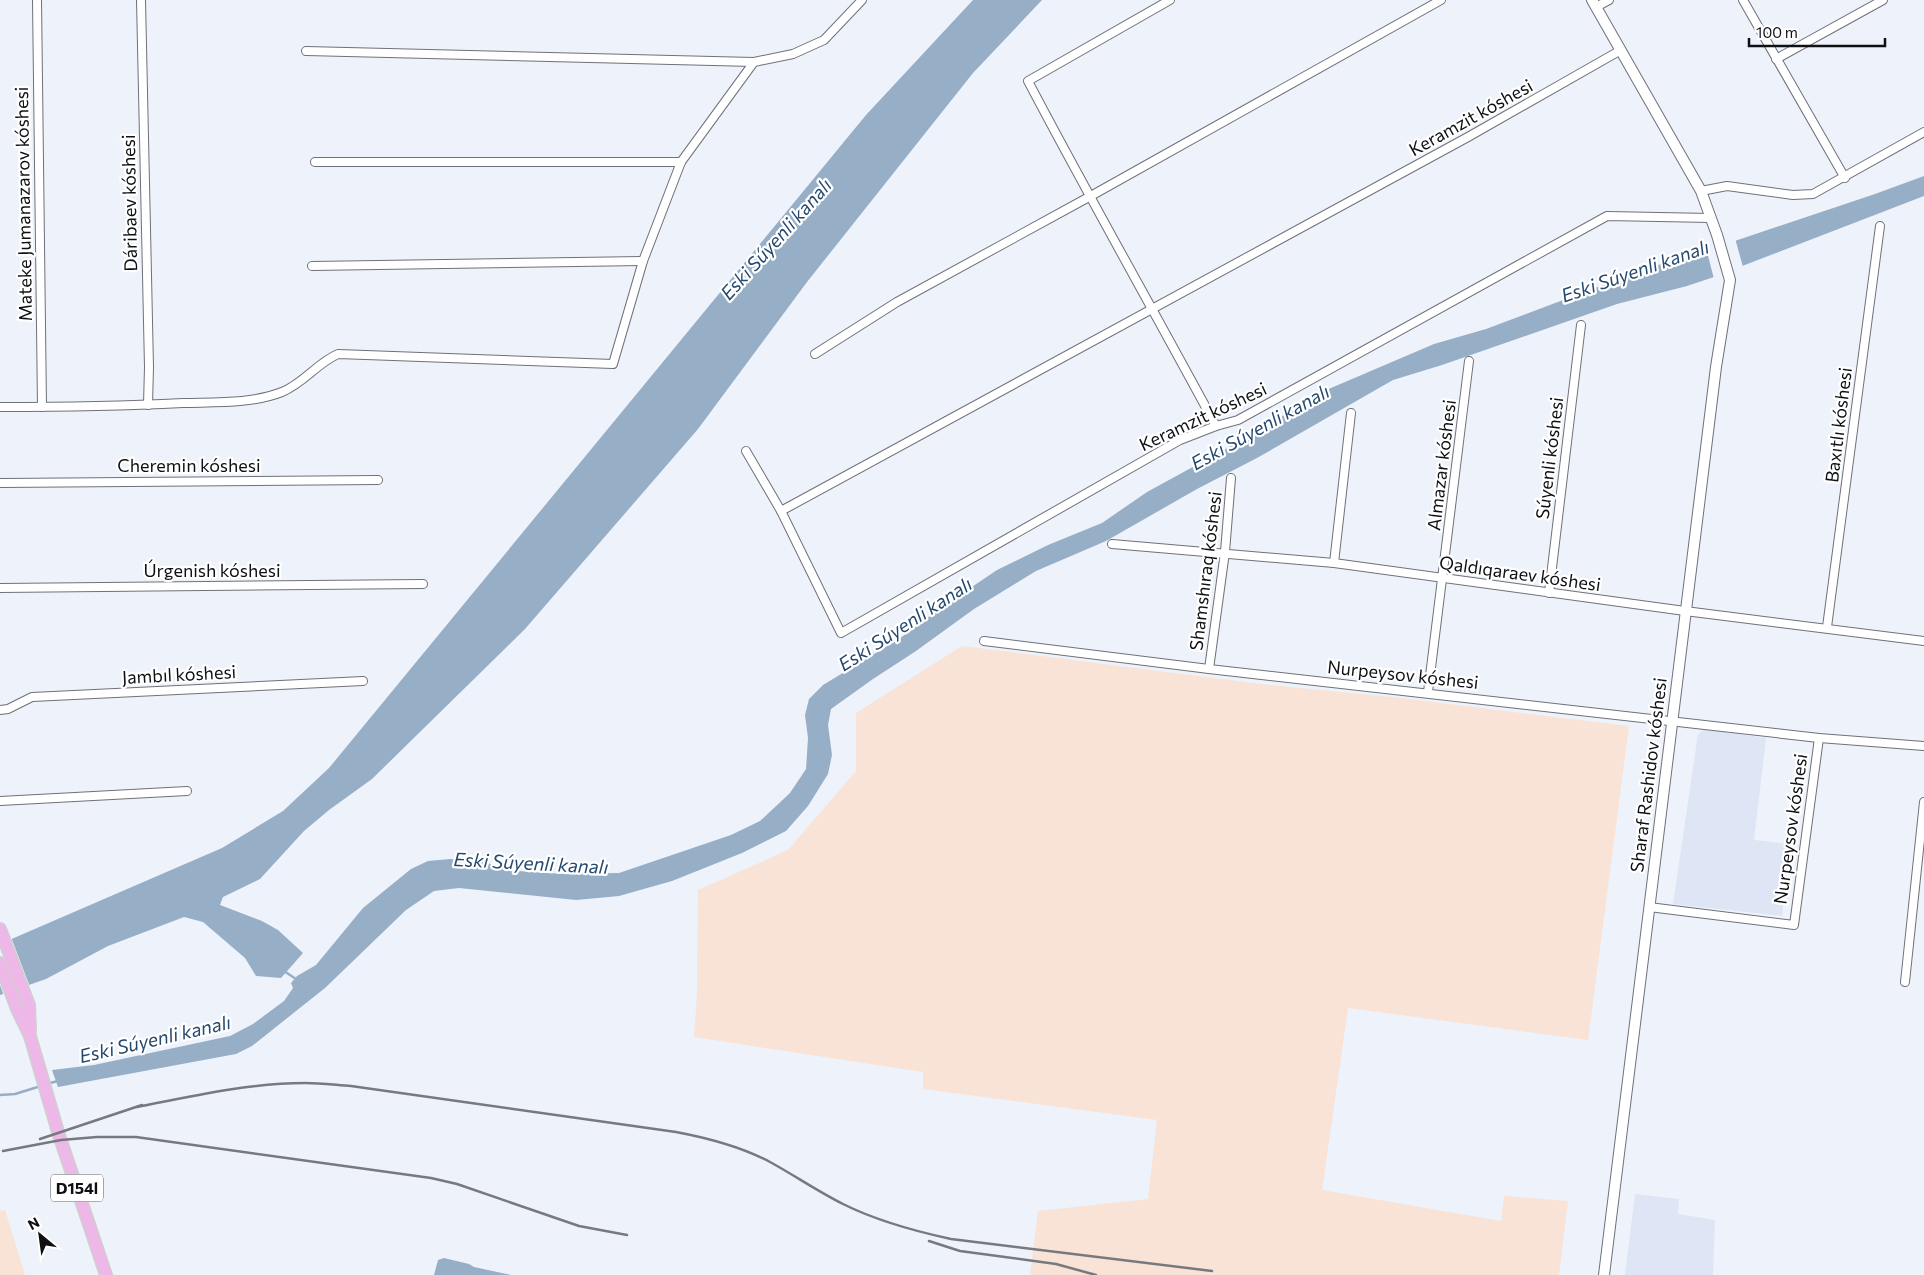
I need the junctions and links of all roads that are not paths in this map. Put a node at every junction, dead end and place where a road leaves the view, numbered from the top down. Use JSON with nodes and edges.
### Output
{"nodes":[{"id":1,"x":37,"y":0,"type":"edge"},
{"id":2,"x":141,"y":0,"type":"edge"},
{"id":3,"x":862,"y":0,"type":"edge"},
{"id":4,"x":1170,"y":0,"type":"edge"},
{"id":5,"x":1442,"y":0,"type":"edge"},
{"id":6,"x":1609,"y":0,"type":"edge"},
{"id":7,"x":1743,"y":0,"type":"edge"},
{"id":8,"x":1883,"y":0,"type":"edge"},
{"id":9,"x":1594,"y":4,"type":"edge"},
{"id":10,"x":1621,"y":50,"type":"junction"},
{"id":11,"x":306,"y":51,"type":"dead end"},
{"id":12,"x":1776,"y":59,"type":"junction"},
{"id":13,"x":754,"y":62,"type":"junction"},
{"id":14,"x":1924,"y":132,"type":"edge"},
{"id":15,"x":315,"y":162,"type":"dead end"},
{"id":16,"x":681,"y":162,"type":"junction"},
{"id":17,"x":1845,"y":178,"type":"junction"},
{"id":18,"x":1701,"y":192,"type":"junction"},
{"id":19,"x":1089,"y":197,"type":"junction"},
{"id":20,"x":1711,"y":218,"type":"junction"},
{"id":21,"x":1880,"y":226,"type":"dead end"},
{"id":22,"x":643,"y":261,"type":"junction"},
{"id":23,"x":312,"y":266,"type":"dead end"},
{"id":24,"x":1153,"y":310,"type":"junction"},
{"id":25,"x":1581,"y":325,"type":"dead end"},
{"id":26,"x":815,"y":354,"type":"dead end"},
{"id":27,"x":1469,"y":361,"type":"dead end"},
{"id":28,"x":148,"y":405,"type":"junction"},
{"id":29,"x":0,"y":407,"type":"edge"},
{"id":30,"x":42,"y":407,"type":"junction"},
{"id":31,"x":1351,"y":413,"type":"dead end"},
{"id":32,"x":1216,"y":426,"type":"junction"},
{"id":33,"x":746,"y":451,"type":"dead end"},
{"id":34,"x":1231,"y":478,"type":"dead end"},
{"id":35,"x":378,"y":480,"type":"dead end"},
{"id":36,"x":0,"y":483,"type":"edge"},
{"id":37,"x":781,"y":511,"type":"junction"},
{"id":38,"x":1112,"y":544,"type":"dead end"},
{"id":39,"x":1226,"y":552,"type":"junction"},
{"id":40,"x":1334,"y":563,"type":"junction"},
{"id":41,"x":1443,"y":579,"type":"junction"},
{"id":42,"x":423,"y":584,"type":"dead end"},
{"id":43,"x":0,"y":588,"type":"edge"},
{"id":44,"x":1549,"y":593,"type":"junction"},
{"id":45,"x":1685,"y":611,"type":"junction"},
{"id":46,"x":1827,"y":628,"type":"junction"},
{"id":47,"x":1924,"y":640,"type":"edge"},
{"id":48,"x":984,"y":641,"type":"dead end"},
{"id":49,"x":1209,"y":669,"type":"junction"},
{"id":50,"x":363,"y":681,"type":"dead end"},
{"id":51,"x":1428,"y":692,"type":"junction"},
{"id":52,"x":0,"y":710,"type":"edge"},
{"id":53,"x":1672,"y":721,"type":"junction"},
{"id":54,"x":1819,"y":738,"type":"junction"},
{"id":55,"x":1924,"y":746,"type":"edge"},
{"id":56,"x":187,"y":791,"type":"dead end"},
{"id":57,"x":0,"y":801,"type":"edge"},
{"id":58,"x":1924,"y":802,"type":"edge"},
{"id":59,"x":1649,"y":907,"type":"junction"},
{"id":60,"x":0,"y":929,"type":"edge"},
{"id":61,"x":0,"y":963,"type":"edge"},
{"id":62,"x":1905,"y":982,"type":"dead end"},
{"id":63,"x":30,"y":1036,"type":"junction"},
{"id":64,"x":106,"y":1275,"type":"edge"},
{"id":65,"x":1604,"y":1275,"type":"edge"}],
"edges":[{"from":1,"to":30,"type":"street","name":"Mateke Jumanazarov kóshesi"},
{"from":2,"to":28,"type":"street","name":"Dáribaev kóshesi"},
{"from":3,"to":13,"type":"street"},
{"from":4,"to":19,"type":"street"},
{"from":5,"to":19,"type":"street"},
{"from":6,"to":9,"type":"street"},
{"from":7,"to":12,"type":"street"},
{"from":8,"to":12,"type":"street"},
{"from":9,"to":10,"type":"street"},
{"from":10,"to":18,"type":"street"},
{"from":10,"to":24,"type":"street","name":"Keramzit kóshesi"},
{"from":11,"to":13,"type":"street"},
{"from":12,"to":17,"type":"street"},
{"from":13,"to":16,"type":"street"},
{"from":14,"to":17,"type":"street"},
{"from":15,"to":16,"type":"street"},
{"from":16,"to":22,"type":"street"},
{"from":17,"to":18,"type":"street"},
{"from":18,"to":20,"type":"street"},
{"from":19,"to":24,"type":"street"},
{"from":19,"to":26,"type":"street"},
{"from":20,"to":32,"type":"street","name":"Keramzit kóshesi"},
{"from":20,"to":45,"type":"street","name":"Sharaf Rashidov kóshesi"},
{"from":21,"to":46,"type":"street","name":"Baxıtlı kóshesi"},
{"from":22,"to":23,"type":"street"},
{"from":22,"to":28,"type":"street"},
{"from":24,"to":32,"type":"street"},
{"from":24,"to":37,"type":"street","name":"Keramzit kóshesi"},
{"from":25,"to":44,"type":"street","name":"Súyenli kóshesi"},
{"from":27,"to":41,"type":"street","name":"Almazar kóshesi"},
{"from":28,"to":30,"type":"street"},
{"from":29,"to":30,"type":"street"},
{"from":31,"to":40,"type":"street"},
{"from":32,"to":37,"type":"street","name":"Keramzit kóshesi"},
{"from":33,"to":37,"type":"street","name":"Keramzit kóshesi"},
{"from":34,"to":39,"type":"street","name":"Shamshıraq kóshesi"},
{"from":35,"to":36,"type":"street","name":"Cheremin kóshesi"},
{"from":38,"to":39,"type":"street","name":"Qaldıqaraev kóshesi"},
{"from":39,"to":40,"type":"street","name":"Qaldıqaraev kóshesi"},
{"from":39,"to":49,"type":"street","name":"Shamshıraq kóshesi"},
{"from":40,"to":41,"type":"street","name":"Qaldıqaraev kóshesi"},
{"from":41,"to":44,"type":"street","name":"Qaldıqaraev kóshesi"},
{"from":41,"to":51,"type":"street","name":"Almazar kóshesi"},
{"from":42,"to":43,"type":"street","name":"Úrgenish kóshesi"},
{"from":44,"to":45,"type":"street","name":"Qaldıqaraev kóshesi"},
{"from":45,"to":46,"type":"street","name":"Qaldıqaraev kóshesi"},
{"from":45,"to":53,"type":"street","name":"Sharaf Rashidov kóshesi"},
{"from":46,"to":47,"type":"street","name":"Qaldıqaraev kóshesi"},
{"from":48,"to":49,"type":"street","name":"Nurpeysov kóshesi"},
{"from":49,"to":51,"type":"street","name":"Nurpeysov kóshesi"},
{"from":50,"to":52,"type":"street","name":"Jambıl kóshesi"},
{"from":51,"to":53,"type":"street","name":"Nurpeysov kóshesi"},
{"from":53,"to":54,"type":"street","name":"Nurpeysov kóshesi"},
{"from":53,"to":59,"type":"street","name":"Sharaf Rashidov kóshesi"},
{"from":54,"to":55,"type":"street","name":"Nurpeysov kóshesi"},
{"from":54,"to":59,"type":"street","name":"Nurpeysov kóshesi"},
{"from":56,"to":57,"type":"street"},
{"from":58,"to":62,"type":"street"},
{"from":59,"to":65,"type":"street","name":"Sharaf Rashidov kóshesi"},
{"from":60,"to":63,"type":"main road","number":"D154l"},
{"from":61,"to":63,"type":"main road","number":"D154l"},
{"from":63,"to":64,"type":"main road","number":"D154l"}]}
